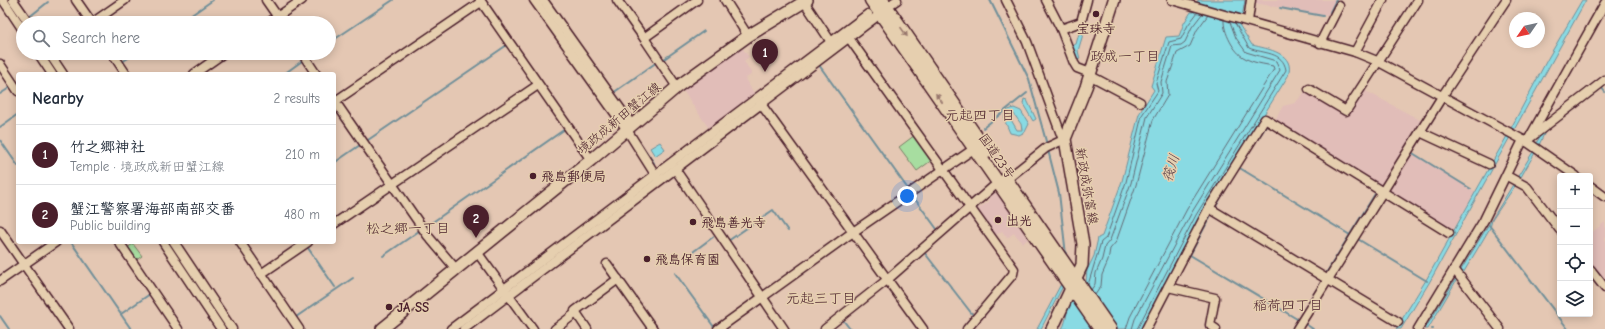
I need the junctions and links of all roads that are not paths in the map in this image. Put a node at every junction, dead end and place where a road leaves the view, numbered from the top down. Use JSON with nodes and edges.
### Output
{"nodes":[{"id":1,"x":3,"y":0,"type":"edge"},
{"id":2,"x":13,"y":0,"type":"edge"},
{"id":3,"x":76,"y":0,"type":"edge"},
{"id":4,"x":125,"y":0,"type":"edge"},
{"id":5,"x":266,"y":0,"type":"edge"},
{"id":6,"x":302,"y":0,"type":"edge"},
{"id":7,"x":534,"y":0,"type":"edge"},
{"id":8,"x":544,"y":0,"type":"edge"},
{"id":9,"x":617,"y":0,"type":"edge"},
{"id":10,"x":697,"y":0,"type":"edge"},
{"id":11,"x":725,"y":0,"type":"edge"},
{"id":12,"x":871,"y":0,"type":"edge"},
{"id":13,"x":1006,"y":0,"type":"edge"},
{"id":14,"x":1046,"y":0,"type":"edge"},
{"id":15,"x":1087,"y":0,"type":"edge"},
{"id":16,"x":1114,"y":0,"type":"edge"},
{"id":17,"x":1172,"y":0,"type":"edge"},
{"id":18,"x":1251,"y":0,"type":"edge"},
{"id":19,"x":1383,"y":0,"type":"edge"},
{"id":20,"x":1418,"y":0,"type":"edge"},
{"id":21,"x":1506,"y":0,"type":"edge"},
{"id":22,"x":480,"y":1,"type":"edge"},
{"id":23,"x":805,"y":1,"type":"edge"},
{"id":24,"x":890,"y":2,"type":"edge"},
{"id":25,"x":1605,"y":3,"type":"edge"},
{"id":26,"x":1340,"y":6,"type":"dead end"},
{"id":27,"x":24,"y":16,"type":"edge"},
{"id":28,"x":87,"y":16,"type":"edge"},
{"id":29,"x":102,"y":16,"type":"edge"},
{"id":30,"x":276,"y":16,"type":"edge"},
{"id":31,"x":284,"y":16,"type":"edge"},
{"id":32,"x":16,"y":20,"type":"edge"},
{"id":33,"x":1246,"y":21,"type":"junction"},
{"id":34,"x":1061,"y":29,"type":"junction"},
{"id":35,"x":748,"y":36,"type":"junction"},
{"id":36,"x":644,"y":38,"type":"junction"},
{"id":37,"x":849,"y":38,"type":"junction"},
{"id":38,"x":831,"y":42,"type":"junction"},
{"id":39,"x":1320,"y":43,"type":"junction"},
{"id":40,"x":1355,"y":52,"type":"junction"},
{"id":41,"x":43,"y":60,"type":"edge"},
{"id":42,"x":54,"y":60,"type":"edge"},
{"id":43,"x":117,"y":60,"type":"edge"},
{"id":44,"x":214,"y":60,"type":"edge"},
{"id":45,"x":307,"y":60,"type":"edge"},
{"id":46,"x":1378,"y":61,"type":"junction"},
{"id":47,"x":0,"y":64,"type":"edge"},
{"id":48,"x":51,"y":72,"type":"edge"},
{"id":49,"x":62,"y":72,"type":"edge"},
{"id":50,"x":125,"y":72,"type":"edge"},
{"id":51,"x":197,"y":72,"type":"edge"},
{"id":52,"x":315,"y":72,"type":"edge"},
{"id":53,"x":1090,"y":74,"type":"junction"},
{"id":54,"x":1604,"y":80,"type":"edge"},
{"id":55,"x":538,"y":85,"type":"junction"},
{"id":56,"x":678,"y":87,"type":"junction"},
{"id":57,"x":16,"y":88,"type":"edge"},
{"id":58,"x":1309,"y":89,"type":"dead end"},
{"id":59,"x":1443,"y":95,"type":"junction"},
{"id":60,"x":336,"y":100,"type":"edge"},
{"id":61,"x":1140,"y":102,"type":"dead end"},
{"id":62,"x":336,"y":104,"type":"edge"},
{"id":63,"x":761,"y":104,"type":"junction"},
{"id":64,"x":629,"y":128,"type":"junction"},
{"id":65,"x":1420,"y":132,"type":"junction"},
{"id":66,"x":1065,"y":139,"type":"junction"},
{"id":67,"x":1525,"y":141,"type":"junction"},
{"id":68,"x":975,"y":148,"type":"junction"},
{"id":69,"x":591,"y":160,"type":"junction"},
{"id":70,"x":1488,"y":164,"type":"dead end"},
{"id":71,"x":675,"y":169,"type":"junction"},
{"id":72,"x":943,"y":169,"type":"junction"},
{"id":73,"x":1572,"y":173,"type":"edge"},
{"id":74,"x":1011,"y":176,"type":"dead end"},
{"id":75,"x":657,"y":178,"type":"junction"},
{"id":76,"x":1513,"y":180,"type":"junction"},
{"id":77,"x":392,"y":184,"type":"junction"},
{"id":78,"x":993,"y":187,"type":"dead end"},
{"id":79,"x":1593,"y":188,"type":"edge"},
{"id":80,"x":1382,"y":192,"type":"junction"},
{"id":81,"x":1605,"y":197,"type":"edge"},
{"id":82,"x":970,"y":207,"type":"junction"},
{"id":83,"x":1209,"y":208,"type":"junction"},
{"id":84,"x":336,"y":223,"type":"edge"},
{"id":85,"x":1557,"y":226,"type":"edge"},
{"id":86,"x":0,"y":230,"type":"edge"},
{"id":87,"x":853,"y":232,"type":"junction"},
{"id":88,"x":1449,"y":233,"type":"dead end"},
{"id":89,"x":53,"y":244,"type":"edge"},
{"id":90,"x":120,"y":244,"type":"edge"},
{"id":91,"x":164,"y":244,"type":"edge"},
{"id":92,"x":175,"y":244,"type":"edge"},
{"id":93,"x":241,"y":244,"type":"edge"},
{"id":94,"x":305,"y":244,"type":"edge"},
{"id":95,"x":477,"y":252,"type":"junction"},
{"id":96,"x":607,"y":264,"type":"dead end"},
{"id":97,"x":24,"y":265,"type":"junction"},
{"id":98,"x":456,"y":269,"type":"junction"},
{"id":99,"x":1593,"y":273,"type":"edge"},
{"id":100,"x":261,"y":274,"type":"junction"},
{"id":101,"x":1457,"y":274,"type":"junction"},
{"id":102,"x":618,"y":279,"type":"junction"},
{"id":103,"x":887,"y":280,"type":"junction"},
{"id":104,"x":1327,"y":280,"type":"junction"},
{"id":105,"x":0,"y":281,"type":"edge"},
{"id":106,"x":1075,"y":285,"type":"junction"},
{"id":107,"x":1168,"y":287,"type":"junction"},
{"id":108,"x":1605,"y":288,"type":"edge"},
{"id":109,"x":507,"y":291,"type":"junction"},
{"id":110,"x":761,"y":297,"type":"junction"},
{"id":111,"x":576,"y":313,"type":"junction"},
{"id":112,"x":1398,"y":322,"type":"dead end"},
{"id":113,"x":69,"y":329,"type":"edge"},
{"id":114,"x":178,"y":329,"type":"edge"},
{"id":115,"x":221,"y":329,"type":"edge"},
{"id":116,"x":232,"y":329,"type":"edge"},
{"id":117,"x":299,"y":329,"type":"edge"},
{"id":118,"x":382,"y":329,"type":"edge"},
{"id":119,"x":450,"y":329,"type":"edge"},
{"id":120,"x":464,"y":329,"type":"edge"},
{"id":121,"x":534,"y":329,"type":"edge"},
{"id":122,"x":555,"y":329,"type":"edge"},
{"id":123,"x":587,"y":329,"type":"edge"},
{"id":124,"x":654,"y":329,"type":"edge"},
{"id":125,"x":718,"y":329,"type":"edge"},
{"id":126,"x":784,"y":329,"type":"edge"},
{"id":127,"x":825,"y":329,"type":"edge"},
{"id":128,"x":923,"y":329,"type":"edge"},
{"id":129,"x":967,"y":329,"type":"edge"},
{"id":130,"x":1052,"y":329,"type":"edge"},
{"id":131,"x":1100,"y":329,"type":"edge"},
{"id":132,"x":1110,"y":329,"type":"edge"},
{"id":133,"x":1146,"y":329,"type":"edge"},
{"id":134,"x":1216,"y":329,"type":"edge"},
{"id":135,"x":1297,"y":329,"type":"edge"},
{"id":136,"x":1418,"y":329,"type":"edge"},
{"id":137,"x":1500,"y":329,"type":"edge"}],
"edges":[{"from":1,"to":32,"type":"street"},
{"from":2,"to":27,"type":"street"},
{"from":3,"to":28,"type":"street"},
{"from":4,"to":29,"type":"street"},
{"from":5,"to":30,"type":"street"},
{"from":6,"to":31,"type":"street"},
{"from":7,"to":64,"type":"street"},
{"from":8,"to":64,"type":"street"},
{"from":9,"to":36,"type":"street"},
{"from":10,"to":36,"type":"street"},
{"from":11,"to":35,"type":"street"},
{"from":68,"to":12,"type":"highway","name":"国道23号","one_way":true},
{"from":13,"to":66,"type":"street"},
{"from":14,"to":34,"type":"street"},
{"from":15,"to":34,"type":"street"},
{"from":16,"to":53,"type":"main road","name":"新政成弥富線"},
{"from":17,"to":33,"type":"street"},
{"from":18,"to":33,"type":"street"},
{"from":19,"to":40,"type":"street"},
{"from":20,"to":46,"type":"street"},
{"from":21,"to":59,"type":"street"},
{"from":22,"to":55,"type":"street"},
{"from":22,"to":60,"type":"street"},
{"from":23,"to":35,"type":"main road","name":"境政成新田蟹江線"},
{"from":23,"to":38,"type":"street"},
{"from":24,"to":106,"type":"highway","name":"国道23号","one_way":true},
{"from":25,"to":67,"type":"street"},
{"from":26,"to":39,"type":"street"},
{"from":33,"to":39,"type":"street"},
{"from":34,"to":53,"type":"street"},
{"from":35,"to":56,"type":"main road","name":"境政成新田蟹江線"},
{"from":36,"to":56,"type":"street"},
{"from":37,"to":38,"type":"street"},
{"from":37,"to":63,"type":"street"},
{"from":37,"to":72,"type":"street"},
{"from":38,"to":75,"type":"street"},
{"from":39,"to":40,"type":"street"},
{"from":40,"to":46,"type":"street"},
{"from":41,"to":48,"type":"street"},
{"from":42,"to":49,"type":"street"},
{"from":43,"to":50,"type":"street"},
{"from":44,"to":51,"type":"street"},
{"from":45,"to":52,"type":"street"},
{"from":46,"to":58,"type":"street"},
{"from":46,"to":59,"type":"street"},
{"from":47,"to":57,"type":"street"},
{"from":53,"to":61,"type":"street"},
{"from":53,"to":66,"type":"main road","name":"新政成弥富線"},
{"from":54,"to":67,"type":"street"},
{"from":55,"to":69,"type":"street"},
{"from":55,"to":77,"type":"street"},
{"from":56,"to":64,"type":"main road","name":"境政成新田蟹江線"},
{"from":59,"to":65,"type":"street"},
{"from":59,"to":67,"type":"street"},
{"from":62,"to":77,"type":"street"},
{"from":63,"to":71,"type":"street"},
{"from":63,"to":87,"type":"street"},
{"from":64,"to":69,"type":"main road","name":"境政成新田蟹江線"},
{"from":64,"to":75,"type":"street"},
{"from":65,"to":70,"type":"street"},
{"from":65,"to":80,"type":"street"},
{"from":66,"to":74,"type":"street"},
{"from":66,"to":106,"type":"main road","name":"新政成弥富線"},
{"from":67,"to":73,"type":"street"},
{"from":67,"to":76,"type":"street"},
{"from":68,"to":72,"type":"street"},
{"from":68,"to":106,"type":"highway","name":"国道23号"},
{"from":69,"to":95,"type":"main road","name":"境政成新田蟹江線"},
{"from":71,"to":75,"type":"street"},
{"from":71,"to":110,"type":"street"},
{"from":72,"to":82,"type":"street"},
{"from":72,"to":87,"type":"street"},
{"from":75,"to":109,"type":"street"},
{"from":76,"to":85,"type":"street"},
{"from":76,"to":101,"type":"street"},
{"from":77,"to":84,"type":"street"},
{"from":77,"to":98,"type":"street"},
{"from":78,"to":82,"type":"street"},
{"from":79,"to":81,"type":"street"},
{"from":80,"to":83,"type":"street"},
{"from":80,"to":88,"type":"street"},
{"from":80,"to":104,"type":"street"},
{"from":82,"to":103,"type":"street"},
{"from":82,"to":129,"type":"street"},
{"from":83,"to":104,"type":"street"},
{"from":83,"to":107,"type":"street"},
{"from":86,"to":97,"type":"street"},
{"from":87,"to":103,"type":"street"},
{"from":87,"to":110,"type":"street"},
{"from":89,"to":97,"type":"street"},
{"from":90,"to":114,"type":"street"},
{"from":91,"to":115,"type":"street"},
{"from":92,"to":116,"type":"street"},
{"from":93,"to":100,"type":"street"},
{"from":94,"to":100,"type":"street"},
{"from":95,"to":98,"type":"main road","name":"境政成新田蟹江線"},
{"from":95,"to":109,"type":"street"},
{"from":96,"to":102,"type":"street"},
{"from":97,"to":105,"type":"street"},
{"from":97,"to":113,"type":"street"},
{"from":98,"to":118,"type":"main road","name":"境政成新田蟹江線"},
{"from":99,"to":108,"type":"street"},
{"from":100,"to":117,"type":"street"},
{"from":101,"to":136,"type":"street"},
{"from":101,"to":137,"type":"street"},
{"from":102,"to":111,"type":"street"},
{"from":102,"to":124,"type":"street"},
{"from":103,"to":127,"type":"street"},
{"from":103,"to":128,"type":"street"},
{"from":104,"to":112,"type":"street"},
{"from":104,"to":135,"type":"street"},
{"from":106,"to":130,"type":"main road","name":"新政成弥富線"},
{"from":106,"to":131,"type":"highway","name":"国道23号"},
{"from":106,"to":132,"type":"highway","name":"国道23号"},
{"from":107,"to":133,"type":"street"},
{"from":107,"to":134,"type":"street"},
{"from":109,"to":119,"type":"street"},
{"from":109,"to":120,"type":"street"},
{"from":109,"to":121,"type":"street"},
{"from":110,"to":125,"type":"street"},
{"from":110,"to":126,"type":"street"},
{"from":111,"to":122,"type":"street"},
{"from":111,"to":123,"type":"street"}]}
